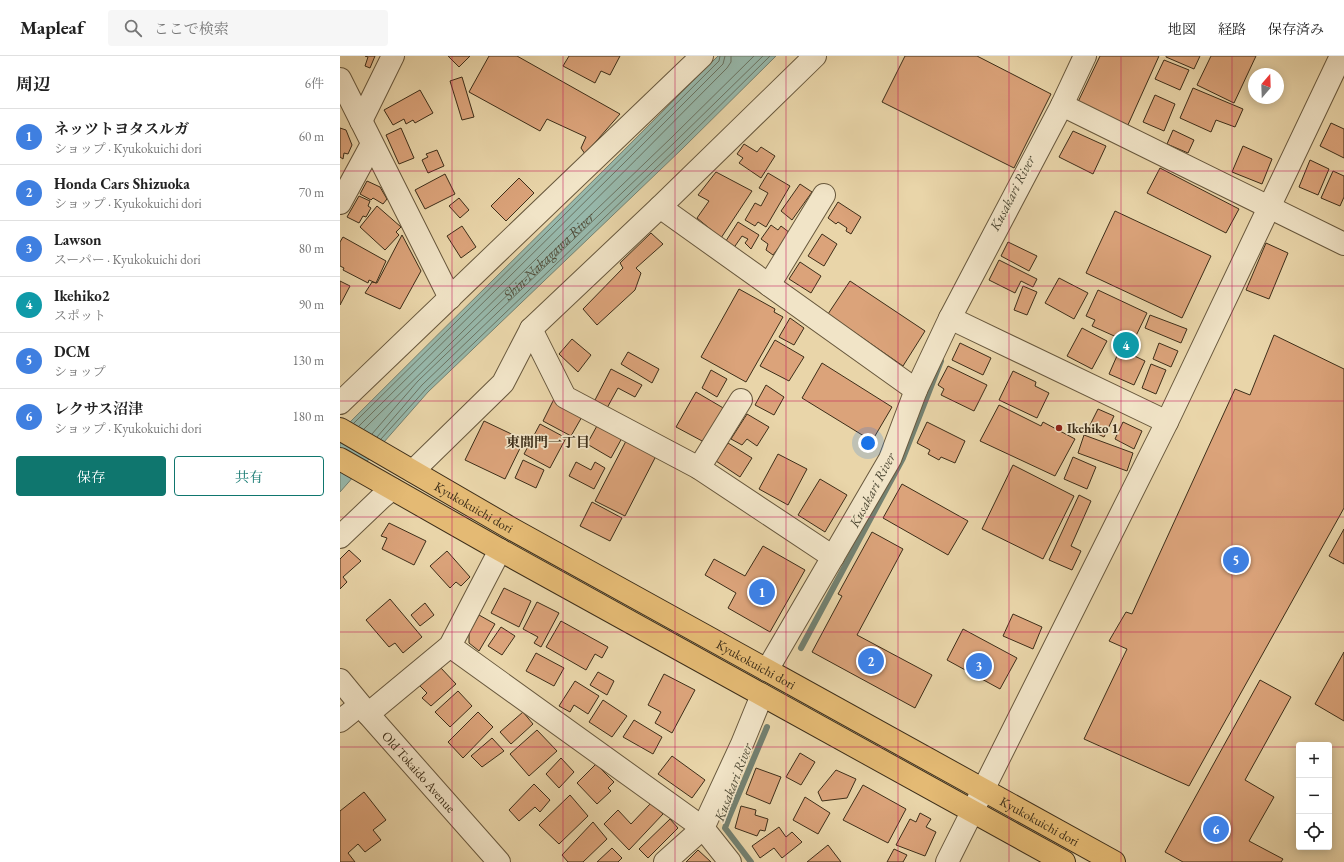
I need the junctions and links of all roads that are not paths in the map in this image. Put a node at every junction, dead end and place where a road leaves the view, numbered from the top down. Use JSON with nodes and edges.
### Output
{"nodes":[{"id":1,"x":393,"y":56,"type":"edge"},
{"id":2,"x":702,"y":56,"type":"edge"},
{"id":3,"x":815,"y":56,"type":"edge"},
{"id":4,"x":1085,"y":56,"type":"edge"},
{"id":5,"x":1341,"y":56,"type":"edge"},
{"id":6,"x":340,"y":79,"type":"edge"},
{"id":7,"x":1062,"y":106,"type":"junction"},
{"id":8,"x":361,"y":121,"type":"junction"},
{"id":9,"x":372,"y":144,"type":"junction"},
{"id":10,"x":824,"y":195,"type":"dead end"},
{"id":11,"x":340,"y":202,"type":"edge"},
{"id":12,"x":660,"y":207,"type":"junction"},
{"id":13,"x":1268,"y":208,"type":"junction"},
{"id":14,"x":1344,"y":244,"type":"edge"},
{"id":15,"x":769,"y":285,"type":"junction"},
{"id":16,"x":450,"y":298,"type":"junction"},
{"id":17,"x":950,"y":318,"type":"junction"},
{"id":18,"x":531,"y":329,"type":"junction"},
{"id":19,"x":916,"y":390,"type":"junction"},
{"id":20,"x":741,"y":400,"type":"dead end"},
{"id":21,"x":340,"y":403,"type":"edge"},
{"id":22,"x":1167,"y":422,"type":"junction"},
{"id":23,"x":340,"y":429,"type":"edge"},
{"id":24,"x":340,"y":459,"type":"edge"},
{"id":25,"x":407,"y":468,"type":"junction"},
{"id":26,"x":700,"y":468,"type":"junction"},
{"id":27,"x":386,"y":485,"type":"junction"},
{"id":28,"x":340,"y":537,"type":"edge"},
{"id":29,"x":500,"y":550,"type":"junction"},
{"id":30,"x":833,"y":557,"type":"junction"},
{"id":31,"x":450,"y":646,"type":"junction"},
{"id":32,"x":767,"y":670,"type":"junction"},
{"id":33,"x":340,"y":680,"type":"edge"},
{"id":34,"x":762,"y":695,"type":"junction"},
{"id":35,"x":364,"y":710,"type":"junction"},
{"id":36,"x":340,"y":722,"type":"edge"},
{"id":37,"x":984,"y":790,"type":"junction"},
{"id":38,"x":972,"y":811,"type":"junction"},
{"id":39,"x":703,"y":828,"type":"junction"},
{"id":40,"x":499,"y":862,"type":"edge"},
{"id":41,"x":665,"y":862,"type":"edge"},
{"id":42,"x":730,"y":862,"type":"edge"},
{"id":43,"x":947,"y":862,"type":"edge"},
{"id":44,"x":1064,"y":862,"type":"edge"},
{"id":45,"x":1114,"y":862,"type":"edge"}],
"edges":[{"from":1,"to":8,"type":"street"},
{"from":2,"to":16,"type":"street"},
{"from":3,"to":12,"type":"street"},
{"from":4,"to":7,"type":"street"},
{"from":5,"to":13,"type":"street"},
{"from":6,"to":8,"type":"street"},
{"from":7,"to":13,"type":"street"},
{"from":7,"to":17,"type":"street"},
{"from":8,"to":9,"type":"street"},
{"from":9,"to":11,"type":"street"},
{"from":9,"to":16,"type":"street"},
{"from":10,"to":15,"type":"street"},
{"from":12,"to":15,"type":"street"},
{"from":12,"to":18,"type":"street"},
{"from":13,"to":14,"type":"street"},
{"from":13,"to":22,"type":"street"},
{"from":15,"to":19,"type":"street"},
{"from":16,"to":21,"type":"street"},
{"from":17,"to":19,"type":"street"},
{"from":17,"to":22,"type":"street"},
{"from":18,"to":25,"type":"street"},
{"from":18,"to":26,"type":"street"},
{"from":19,"to":30,"type":"street"},
{"from":20,"to":26,"type":"street"},
{"from":22,"to":37,"type":"street"},
{"from":23,"to":25,"type":"main road","name":"Kyukokuichi dori"},
{"from":24,"to":27,"type":"main road","name":"Kyukokuichi dori"},
{"from":25,"to":32,"type":"main road","name":"Kyukokuichi dori"},
{"from":26,"to":30,"type":"street"},
{"from":27,"to":28,"type":"street"},
{"from":27,"to":29,"type":"main road","name":"Kyukokuichi dori"},
{"from":29,"to":31,"type":"street"},
{"from":29,"to":34,"type":"main road","name":"Kyukokuichi dori"},
{"from":30,"to":32,"type":"street"},
{"from":31,"to":35,"type":"street"},
{"from":31,"to":39,"type":"street"},
{"from":32,"to":37,"type":"main road","name":"Kyukokuichi dori"},
{"from":33,"to":35,"type":"street","name":"Old Tokaido Avenue"},
{"from":34,"to":38,"type":"main road","name":"Kyukokuichi dori"},
{"from":34,"to":39,"type":"street"},
{"from":35,"to":36,"type":"street"},
{"from":35,"to":40,"type":"street","name":"Old Tokaido Avenue"},
{"from":37,"to":38,"type":"street"},
{"from":37,"to":45,"type":"main road","name":"Kyukokuichi dori"},
{"from":38,"to":43,"type":"street"},
{"from":38,"to":44,"type":"main road","name":"Kyukokuichi dori"},
{"from":39,"to":41,"type":"street"},
{"from":39,"to":42,"type":"street"}]}
